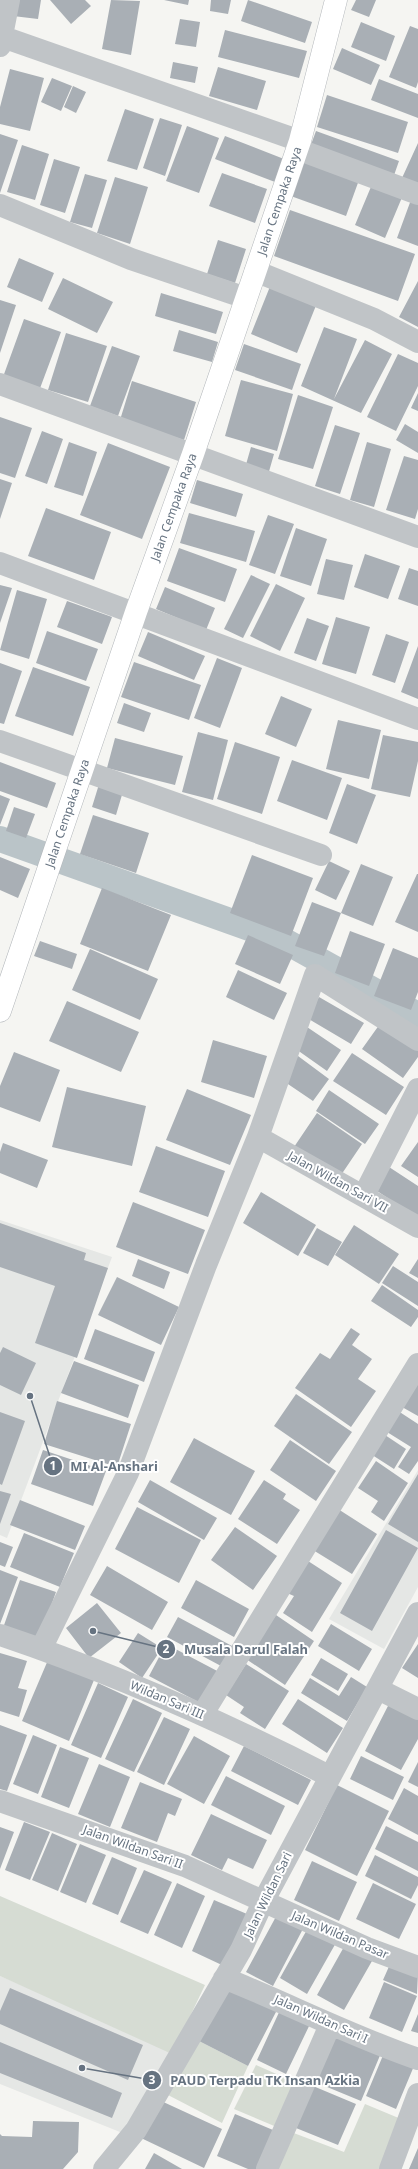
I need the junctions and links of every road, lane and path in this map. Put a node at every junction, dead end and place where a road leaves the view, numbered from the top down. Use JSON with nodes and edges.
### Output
{"nodes":[{"id":1,"x":9,"y":0,"type":"edge"},
{"id":2,"x":336,"y":0,"type":"edge"},
{"id":3,"x":1,"y":40,"type":"edge"},
{"id":4,"x":298,"y":145,"type":"junction"},
{"id":5,"x":418,"y":194,"type":"edge"},
{"id":6,"x":0,"y":205,"type":"edge"},
{"id":7,"x":256,"y":271,"type":"junction"},
{"id":8,"x":246,"y":298,"type":"junction"},
{"id":9,"x":418,"y":342,"type":"edge"},
{"id":10,"x":0,"y":384,"type":"edge"},
{"id":11,"x":193,"y":454,"type":"junction"},
{"id":12,"x":418,"y":537,"type":"edge"},
{"id":13,"x":0,"y":563,"type":"edge"},
{"id":14,"x":136,"y":612,"type":"junction"},
{"id":15,"x":418,"y":719,"type":"edge"},
{"id":16,"x":0,"y":741,"type":"edge"},
{"id":17,"x":82,"y":772,"type":"junction"},
{"id":18,"x":321,"y":855,"type":"dead end"},
{"id":19,"x":5,"y":980,"type":"edge"},
{"id":20,"x":0,"y":1011,"type":"edge"},
{"id":21,"x":418,"y":1040,"type":"edge"},
{"id":22,"x":418,"y":1089,"type":"edge"},
{"id":23,"x":258,"y":1137,"type":"junction"},
{"id":24,"x":364,"y":1195,"type":"junction"},
{"id":25,"x":418,"y":1227,"type":"edge"},
{"id":26,"x":418,"y":1364,"type":"edge"},
{"id":27,"x":418,"y":1613,"type":"edge"},
{"id":28,"x":0,"y":1635,"type":"edge"},
{"id":29,"x":41,"y":1649,"type":"junction"},
{"id":30,"x":378,"y":1689,"type":"junction"},
{"id":31,"x":418,"y":1709,"type":"edge"},
{"id":32,"x":202,"y":1715,"type":"junction"},
{"id":33,"x":330,"y":1776,"type":"junction"},
{"id":34,"x":0,"y":1801,"type":"edge"},
{"id":35,"x":262,"y":1902,"type":"junction"},
{"id":36,"x":416,"y":1960,"type":"edge"},
{"id":37,"x":224,"y":1978,"type":"junction"},
{"id":38,"x":330,"y":2025,"type":"junction"},
{"id":39,"x":418,"y":2059,"type":"edge"},
{"id":40,"x":418,"y":2094,"type":"edge"},
{"id":41,"x":104,"y":2169,"type":"edge"},
{"id":42,"x":267,"y":2169,"type":"edge"},
{"id":43,"x":390,"y":2169,"type":"edge"}],
"edges":[{"from":1,"to":3,"type":"street"},
{"from":2,"to":4,"type":"street","name":"Jalan Cempaka Raya"},
{"from":3,"to":4,"type":"street"},
{"from":4,"to":5,"type":"street"},
{"from":4,"to":7,"type":"street","name":"Jalan Cempaka Raya"},
{"from":6,"to":8,"type":"street"},
{"from":7,"to":8,"type":"street","name":"Jalan Cempaka Raya"},
{"from":7,"to":9,"type":"street"},
{"from":8,"to":11,"type":"street","name":"Jalan Cempaka Raya"},
{"from":10,"to":11,"type":"street"},
{"from":11,"to":12,"type":"street"},
{"from":11,"to":14,"type":"street","name":"Jalan Cempaka Raya"},
{"from":13,"to":14,"type":"street"},
{"from":14,"to":15,"type":"street"},
{"from":14,"to":17,"type":"street","name":"Jalan Cempaka Raya"},
{"from":16,"to":17,"type":"street"},
{"from":17,"to":18,"type":"street"},
{"from":17,"to":19,"type":"street","name":"Jalan Cempaka Raya"},
{"from":19,"to":20,"type":"street","name":"Jalan Cempaka Raya"},
{"from":21,"to":23,"type":"street"},
{"from":22,"to":24,"type":"street"},
{"from":23,"to":24,"type":"street","name":"Jalan Wildan Sari VII"},
{"from":23,"to":29,"type":"street"},
{"from":24,"to":25,"type":"street","name":"Jalan Wildan Sari VII"},
{"from":26,"to":32,"type":"street"},
{"from":27,"to":30,"type":"street","name":"Jalan Wildan Sari"},
{"from":28,"to":29,"type":"street","name":"Wildan Sari III"},
{"from":29,"to":32,"type":"street","name":"Wildan Sari III"},
{"from":30,"to":31,"type":"street"},
{"from":30,"to":33,"type":"street","name":"Jalan Wildan Sari"},
{"from":32,"to":33,"type":"street","name":"Wildan Sari III"},
{"from":33,"to":35,"type":"street","name":"Jalan Wildan Sari"},
{"from":34,"to":35,"type":"street","name":"Jalan Wildan Sari II"},
{"from":35,"to":36,"type":"street","name":"Jalan Wildan Pasar"},
{"from":35,"to":37,"type":"street","name":"Jalan Wildan Sari"},
{"from":37,"to":38,"type":"street","name":"Jalan Wildan Sari I"},
{"from":37,"to":41,"type":"street","name":"Jalan Wildan Sari"},
{"from":38,"to":39,"type":"street","name":"Jalan Wildan Sari I"},
{"from":38,"to":42,"type":"street"},
{"from":40,"to":43,"type":"street"}]}
